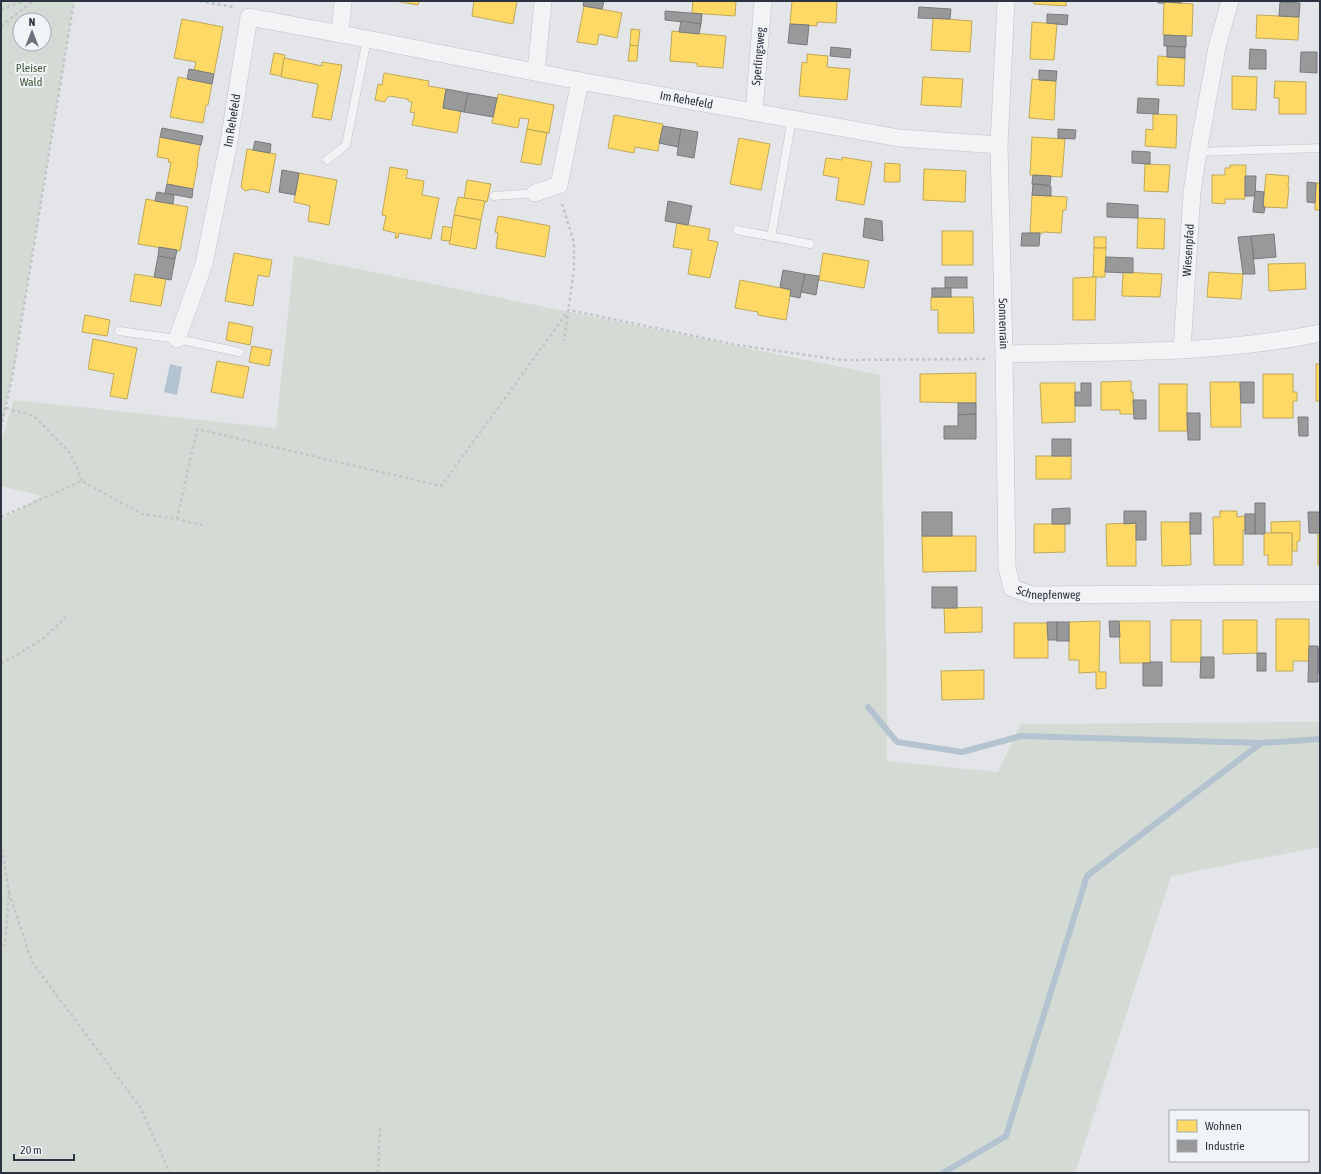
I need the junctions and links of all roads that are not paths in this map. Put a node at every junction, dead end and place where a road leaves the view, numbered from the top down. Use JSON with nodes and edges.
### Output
{"nodes":[{"id":1,"x":343,"y":1,"type":"edge"},
{"id":2,"x":543,"y":1,"type":"edge"},
{"id":3,"x":763,"y":1,"type":"edge"},
{"id":4,"x":1006,"y":1,"type":"edge"},
{"id":5,"x":1230,"y":1,"type":"edge"},
{"id":6,"x":340,"y":34,"type":"junction"},
{"id":7,"x":367,"y":39,"type":"junction"},
{"id":8,"x":536,"y":72,"type":"junction"},
{"id":9,"x":580,"y":81,"type":"junction"},
{"id":10,"x":754,"y":111,"type":"junction"},
{"id":11,"x":792,"y":118,"type":"junction"},
{"id":12,"x":999,"y":145,"type":"junction"},
{"id":13,"x":1320,"y":148,"type":"edge"},
{"id":14,"x":1198,"y":152,"type":"junction"},
{"id":15,"x":328,"y":160,"type":"dead end"},
{"id":16,"x":536,"y":193,"type":"joint"},
{"id":17,"x":494,"y":196,"type":"dead end"},
{"id":18,"x":737,"y":230,"type":"dead end"},
{"id":19,"x":771,"y":237,"type":"junction"},
{"id":20,"x":810,"y":244,"type":"dead end"},
{"id":21,"x":119,"y":331,"type":"dead end"},
{"id":22,"x":1320,"y":333,"type":"edge"},
{"id":23,"x":177,"y":339,"type":"junction"},
{"id":24,"x":1182,"y":350,"type":"junction"},
{"id":25,"x":239,"y":352,"type":"dead end"},
{"id":26,"x":1003,"y":356,"type":"junction"},
{"id":27,"x":1320,"y":593,"type":"edge"}],
"edges":[{"from":1,"to":6,"type":"street"},
{"from":2,"to":8,"type":"street"},
{"from":3,"to":10,"type":"street","name":"Sperlingsweg"},
{"from":4,"to":12,"type":"street","name":"Sonnenrain"},
{"from":5,"to":14,"type":"street","name":"Wiesenpfad"},
{"from":6,"to":7,"type":"street","name":"Im Rehefeld"},
{"from":6,"to":23,"type":"street","name":"Im Rehefeld"},
{"from":7,"to":8,"type":"street","name":"Im Rehefeld"},
{"from":7,"to":15,"type":"lane"},
{"from":8,"to":9,"type":"street","name":"Im Rehefeld"},
{"from":9,"to":10,"type":"street","name":"Im Rehefeld"},
{"from":9,"to":16,"type":"street"},
{"from":10,"to":11,"type":"street","name":"Im Rehefeld"},
{"from":11,"to":12,"type":"street","name":"Im Rehefeld"},
{"from":11,"to":19,"type":"lane"},
{"from":12,"to":26,"type":"street","name":"Sonnenrain"},
{"from":13,"to":14,"type":"lane"},
{"from":14,"to":24,"type":"street","name":"Wiesenpfad"},
{"from":16,"to":17,"type":"lane"},
{"from":18,"to":19,"type":"lane"},
{"from":19,"to":20,"type":"lane"},
{"from":21,"to":23,"type":"lane"},
{"from":22,"to":24,"type":"street","name":"Sonnenrain"},
{"from":23,"to":25,"type":"lane"},
{"from":24,"to":26,"type":"street","name":"Sonnenrain"},
{"from":26,"to":27,"type":"street","name":"Schnepfenweg"}]}
